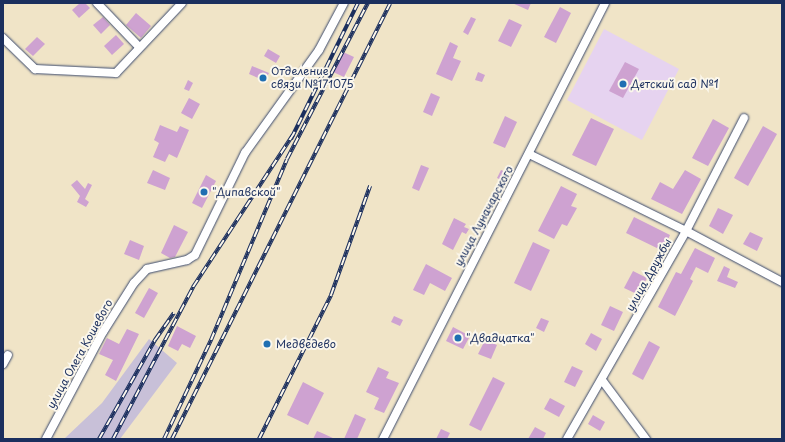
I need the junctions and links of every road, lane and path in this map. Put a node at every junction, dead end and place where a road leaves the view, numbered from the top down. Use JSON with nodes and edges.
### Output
{"nodes":[{"id":1,"x":97,"y":3,"type":"edge"},
{"id":2,"x":182,"y":3,"type":"edge"},
{"id":3,"x":344,"y":3,"type":"edge"},
{"id":4,"x":605,"y":3,"type":"edge"},
{"id":5,"x":3,"y":38,"type":"edge"},
{"id":6,"x":139,"y":47,"type":"junction"},
{"id":7,"x":744,"y":118,"type":"dead end"},
{"id":8,"x":529,"y":154,"type":"junction"},
{"id":9,"x":686,"y":231,"type":"junction"},
{"id":10,"x":782,"y":282,"type":"edge"},
{"id":11,"x":8,"y":355,"type":"dead end"},
{"id":12,"x":3,"y":364,"type":"edge"},
{"id":13,"x":602,"y":380,"type":"junction"},
{"id":14,"x":642,"y":437,"type":"edge"},
{"id":15,"x":46,"y":439,"type":"edge"},
{"id":16,"x":383,"y":439,"type":"edge"},
{"id":17,"x":567,"y":439,"type":"edge"}],
"edges":[{"from":1,"to":6,"type":"street"},
{"from":2,"to":6,"type":"street"},
{"from":3,"to":15,"type":"street","name":"улица Олега Кошевого"},
{"from":4,"to":8,"type":"street","name":"улица Луначарского"},
{"from":5,"to":6,"type":"street"},
{"from":7,"to":9,"type":"street","name":"улица Дружбы"},
{"from":8,"to":9,"type":"street"},
{"from":8,"to":16,"type":"street","name":"улица Луначарского"},
{"from":9,"to":10,"type":"street"},
{"from":9,"to":13,"type":"street","name":"улица Дружбы"},
{"from":11,"to":12,"type":"street"},
{"from":13,"to":14,"type":"street"},
{"from":13,"to":17,"type":"street","name":"улица Дружбы"}]}
